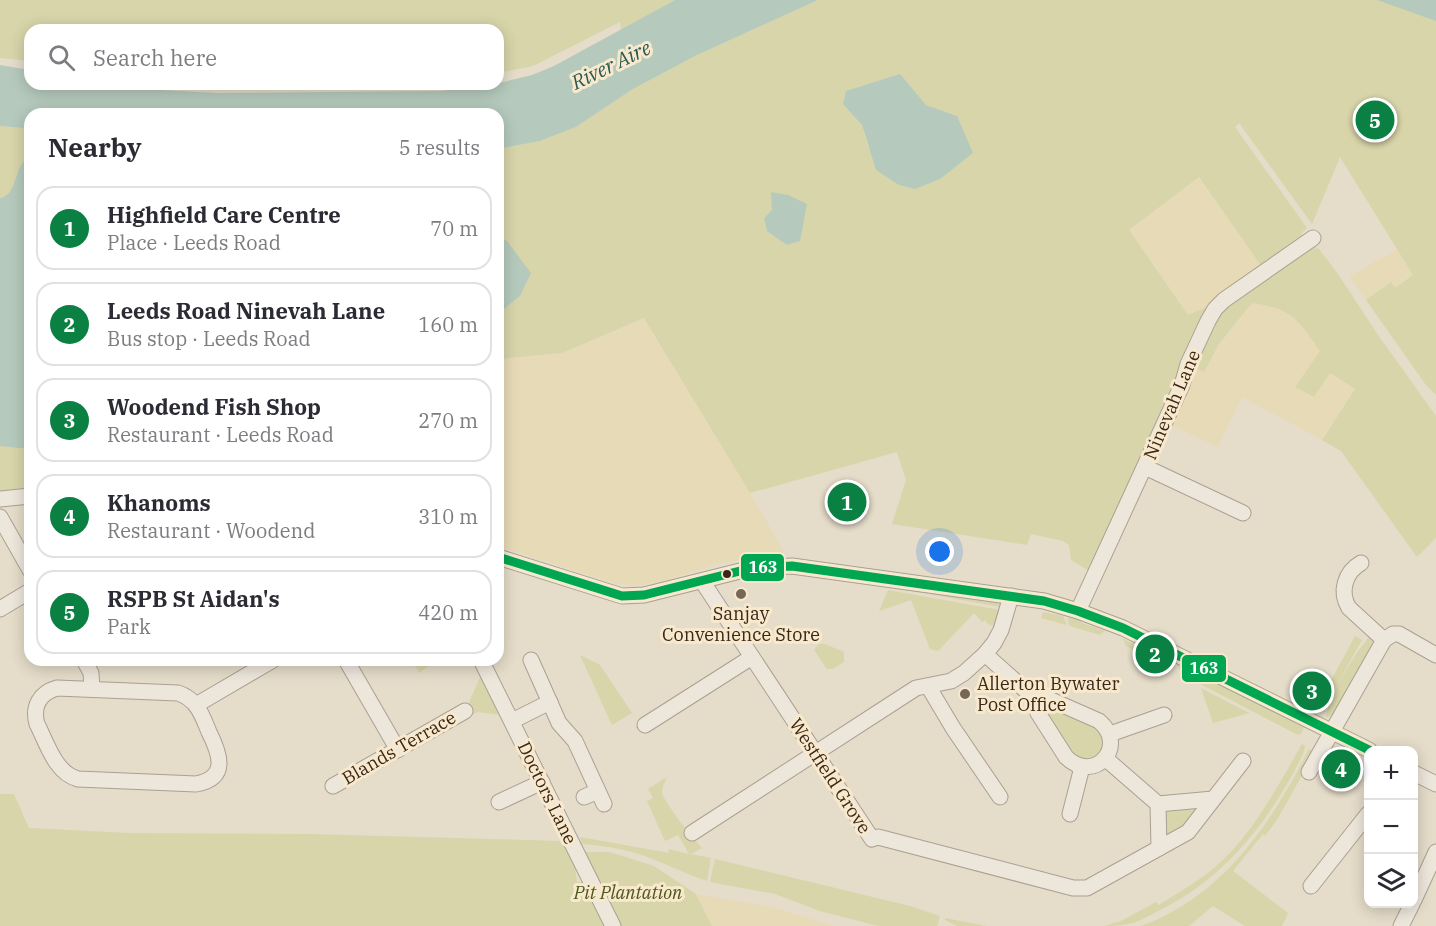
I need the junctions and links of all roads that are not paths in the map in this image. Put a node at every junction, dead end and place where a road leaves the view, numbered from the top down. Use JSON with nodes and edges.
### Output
{"nodes":[{"id":1,"x":1313,"y":238,"type":"dead end"},
{"id":2,"x":1145,"y":467,"type":"junction"},
{"id":3,"x":24,"y":497,"type":"edge"},
{"id":4,"x":0,"y":500,"type":"edge"},
{"id":5,"x":1243,"y":513,"type":"dead end"},
{"id":6,"x":0,"y":517,"type":"edge"},
{"id":7,"x":504,"y":558,"type":"edge"},
{"id":8,"x":24,"y":559,"type":"edge"},
{"id":9,"x":1361,"y":562,"type":"dead end"},
{"id":10,"x":702,"y":581,"type":"junction"},
{"id":11,"x":24,"y":595,"type":"edge"},
{"id":12,"x":1011,"y":596,"type":"junction"},
{"id":13,"x":0,"y":609,"type":"edge"},
{"id":14,"x":1078,"y":611,"type":"junction"},
{"id":15,"x":1384,"y":640,"type":"junction"},
{"id":16,"x":985,"y":654,"type":"junction"},
{"id":17,"x":1436,"y":655,"type":"edge"},
{"id":18,"x":752,"y":657,"type":"junction"},
{"id":19,"x":531,"y":660,"type":"dead end"},
{"id":20,"x":87,"y":666,"type":"edge"},
{"id":21,"x":263,"y":666,"type":"edge"},
{"id":22,"x":349,"y":666,"type":"edge"},
{"id":23,"x":484,"y":666,"type":"edge"},
{"id":24,"x":928,"y":686,"type":"junction"},
{"id":25,"x":92,"y":689,"type":"junction"},
{"id":26,"x":1034,"y":697,"type":"junction"},
{"id":27,"x":550,"y":702,"type":"junction"},
{"id":28,"x":196,"y":705,"type":"junction"},
{"id":29,"x":465,"y":711,"type":"dead end"},
{"id":30,"x":1164,"y":715,"type":"dead end"},
{"id":31,"x":512,"y":721,"type":"junction"},
{"id":32,"x":645,"y":725,"type":"dead end"},
{"id":33,"x":1332,"y":732,"type":"junction"},
{"id":34,"x":1110,"y":734,"type":"junction"},
{"id":35,"x":1364,"y":748,"type":"edge"},
{"id":36,"x":398,"y":750,"type":"junction"},
{"id":37,"x":815,"y":754,"type":"junction"},
{"id":38,"x":1105,"y":758,"type":"junction"},
{"id":39,"x":1243,"y":761,"type":"dead end"},
{"id":40,"x":1082,"y":767,"type":"junction"},
{"id":41,"x":1309,"y":772,"type":"dead end"},
{"id":42,"x":1418,"y":775,"type":"edge"},
{"id":43,"x":542,"y":782,"type":"junction"},
{"id":44,"x":1436,"y":784,"type":"edge"},
{"id":45,"x":333,"y":786,"type":"dead end"},
{"id":46,"x":596,"y":797,"type":"dead end"},
{"id":47,"x":1000,"y":797,"type":"dead end"},
{"id":48,"x":1213,"y":799,"type":"junction"},
{"id":49,"x":499,"y":802,"type":"dead end"},
{"id":50,"x":1158,"y":804,"type":"junction"},
{"id":51,"x":1070,"y":814,"type":"dead end"},
{"id":52,"x":1364,"y":819,"type":"edge"},
{"id":53,"x":692,"y":833,"type":"dead end"},
{"id":54,"x":1159,"y":848,"type":"junction"},
{"id":55,"x":1436,"y":852,"type":"edge"},
{"id":56,"x":1311,"y":886,"type":"dead end"},
{"id":57,"x":1418,"y":891,"type":"edge"},
{"id":58,"x":1410,"y":908,"type":"edge"},
{"id":59,"x":613,"y":926,"type":"edge"},
{"id":60,"x":1401,"y":926,"type":"edge"}],
"edges":[{"from":1,"to":2,"type":"street","name":"Ninevah Lane"},
{"from":2,"to":5,"type":"street"},
{"from":2,"to":14,"type":"street","name":"Ninevah Lane"},
{"from":3,"to":4,"type":"street"},
{"from":6,"to":8,"type":"street"},
{"from":7,"to":10,"type":"street"},
{"from":9,"to":15,"type":"street"},
{"from":10,"to":12,"type":"street"},
{"from":10,"to":18,"type":"street","name":"Westfield Grove"},
{"from":11,"to":13,"type":"street"},
{"from":12,"to":14,"type":"street"},
{"from":12,"to":16,"type":"street"},
{"from":14,"to":33,"type":"street"},
{"from":15,"to":17,"type":"street"},
{"from":15,"to":33,"type":"street"},
{"from":16,"to":24,"type":"street"},
{"from":16,"to":26,"type":"street"},
{"from":18,"to":32,"type":"street"},
{"from":18,"to":37,"type":"street","name":"Westfield Grove"},
{"from":19,"to":27,"type":"street"},
{"from":20,"to":25,"type":"street"},
{"from":21,"to":28,"type":"street"},
{"from":22,"to":36,"type":"street"},
{"from":23,"to":31,"type":"street","name":"Doctors Lane"},
{"from":24,"to":37,"type":"street"},
{"from":24,"to":47,"type":"street"},
{"from":25,"to":28,"type":"street"},
{"from":25,"to":28,"type":"street"},
{"from":26,"to":34,"type":"street"},
{"from":26,"to":40,"type":"street"},
{"from":27,"to":31,"type":"street"},
{"from":27,"to":46,"type":"street"},
{"from":29,"to":36,"type":"street","name":"Blands Terrace"},
{"from":30,"to":34,"type":"street"},
{"from":31,"to":43,"type":"street","name":"Doctors Lane"},
{"from":33,"to":35,"type":"street"},
{"from":33,"to":41,"type":"street"},
{"from":34,"to":38,"type":"street"},
{"from":36,"to":45,"type":"street","name":"Blands Terrace"},
{"from":37,"to":53,"type":"street"},
{"from":37,"to":54,"type":"street","name":"Westfield Grove"},
{"from":38,"to":40,"type":"street"},
{"from":38,"to":50,"type":"street"},
{"from":39,"to":48,"type":"street","name":"Westfield Grove"},
{"from":40,"to":51,"type":"street"},
{"from":42,"to":44,"type":"street"},
{"from":43,"to":49,"type":"street"},
{"from":43,"to":59,"type":"street","name":"Doctors Lane"},
{"from":48,"to":50,"type":"street"},
{"from":48,"to":54,"type":"street","name":"Westfield Grove"},
{"from":50,"to":54,"type":"street"},
{"from":52,"to":56,"type":"street"},
{"from":55,"to":57,"type":"street"},
{"from":58,"to":60,"type":"street"}]}
